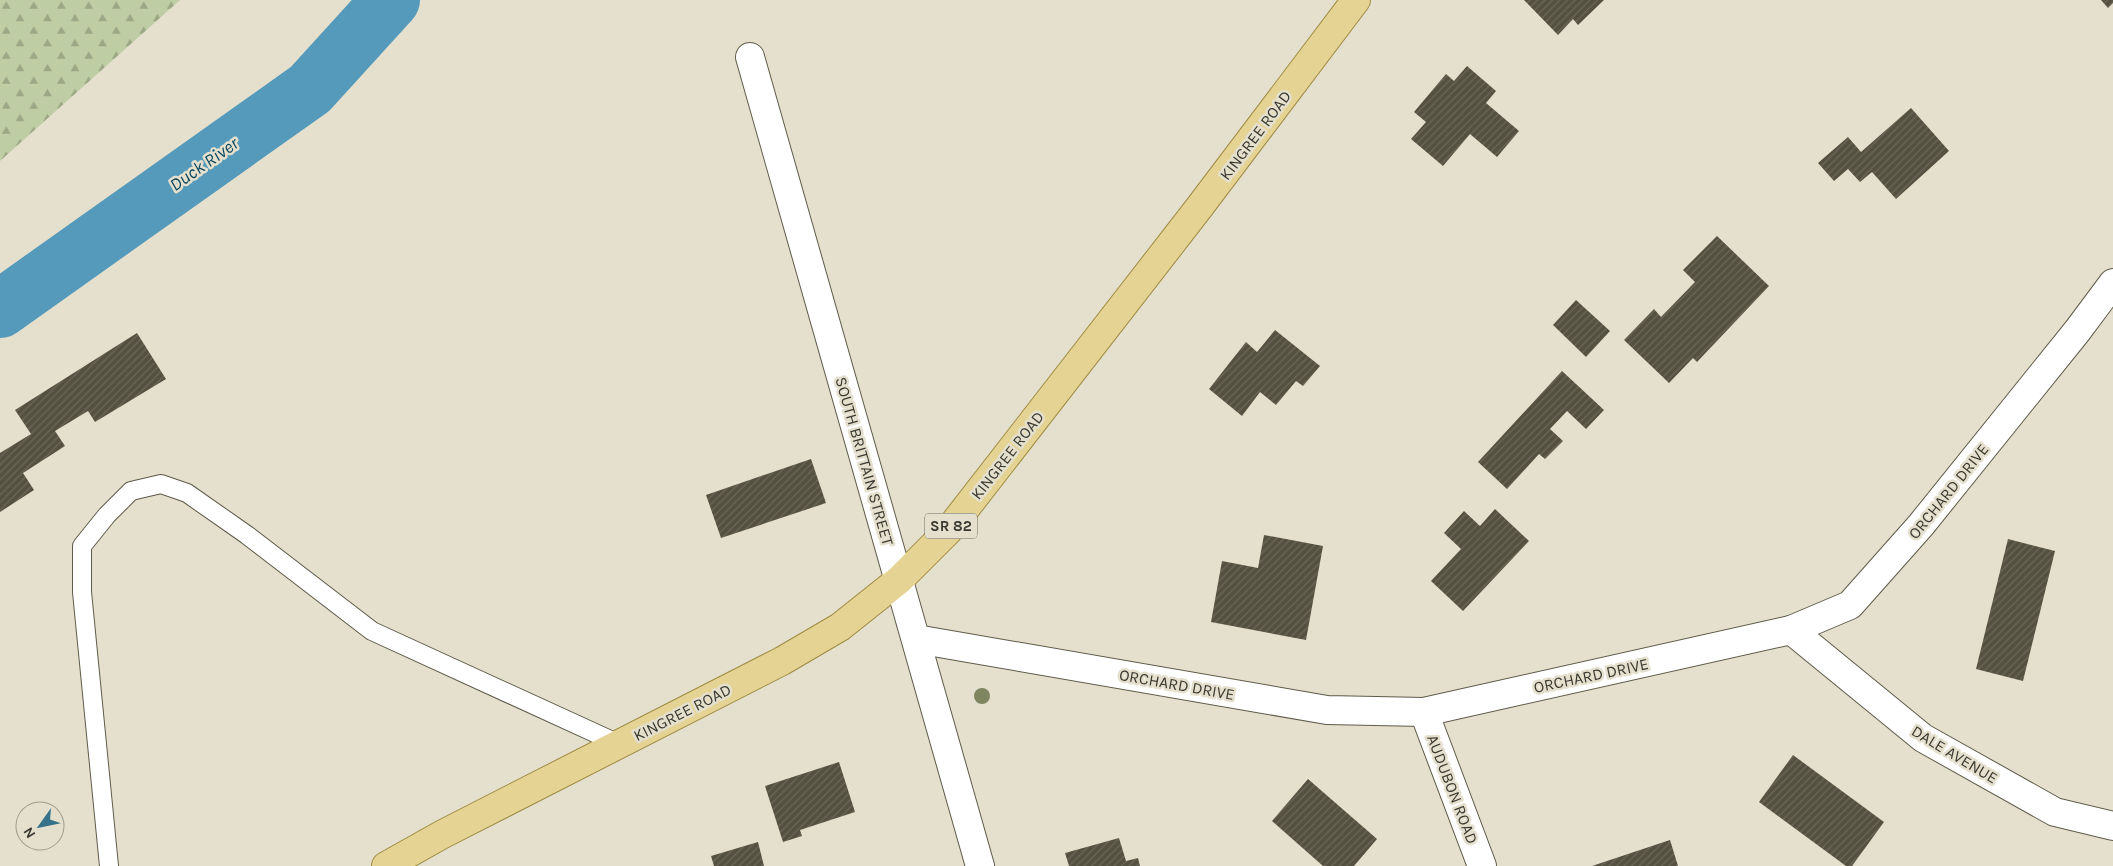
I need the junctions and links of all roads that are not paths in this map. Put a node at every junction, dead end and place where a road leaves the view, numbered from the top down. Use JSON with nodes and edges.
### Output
{"nodes":[{"id":1,"x":1356,"y":0,"type":"edge"},
{"id":2,"x":750,"y":57,"type":"dead end"},
{"id":3,"x":2113,"y":283,"type":"edge"},
{"id":4,"x":899,"y":580,"type":"junction"},
{"id":5,"x":1791,"y":630,"type":"junction"},
{"id":6,"x":916,"y":639,"type":"junction"},
{"id":7,"x":1424,"y":712,"type":"junction"},
{"id":8,"x":619,"y":744,"type":"junction"},
{"id":9,"x":2113,"y":826,"type":"edge"},
{"id":10,"x":109,"y":866,"type":"edge"},
{"id":11,"x":386,"y":866,"type":"edge"},
{"id":12,"x":980,"y":866,"type":"edge"},
{"id":13,"x":1482,"y":866,"type":"edge"}],
"edges":[{"from":1,"to":4,"type":"main road","name":"KINGREE ROAD","number":"SR 82"},
{"from":2,"to":4,"type":"street","name":"SOUTH BRITTAIN STREET"},
{"from":3,"to":5,"type":"street","name":"ORCHARD DRIVE"},
{"from":4,"to":6,"type":"street","name":"SOUTH BRITTAIN STREET"},
{"from":4,"to":8,"type":"main road","name":"KINGREE ROAD","number":"SR 82"},
{"from":5,"to":7,"type":"street","name":"ORCHARD DRIVE"},
{"from":5,"to":9,"type":"street","name":"DALE AVENUE"},
{"from":6,"to":7,"type":"street","name":"ORCHARD DRIVE"},
{"from":6,"to":12,"type":"street","name":"SOUTH BRITTAIN STREET"},
{"from":7,"to":13,"type":"street","name":"AUDUBON ROAD"},
{"from":8,"to":10,"type":"lane"},
{"from":8,"to":11,"type":"main road","name":"KINGREE ROAD","number":"SR 82"}]}
